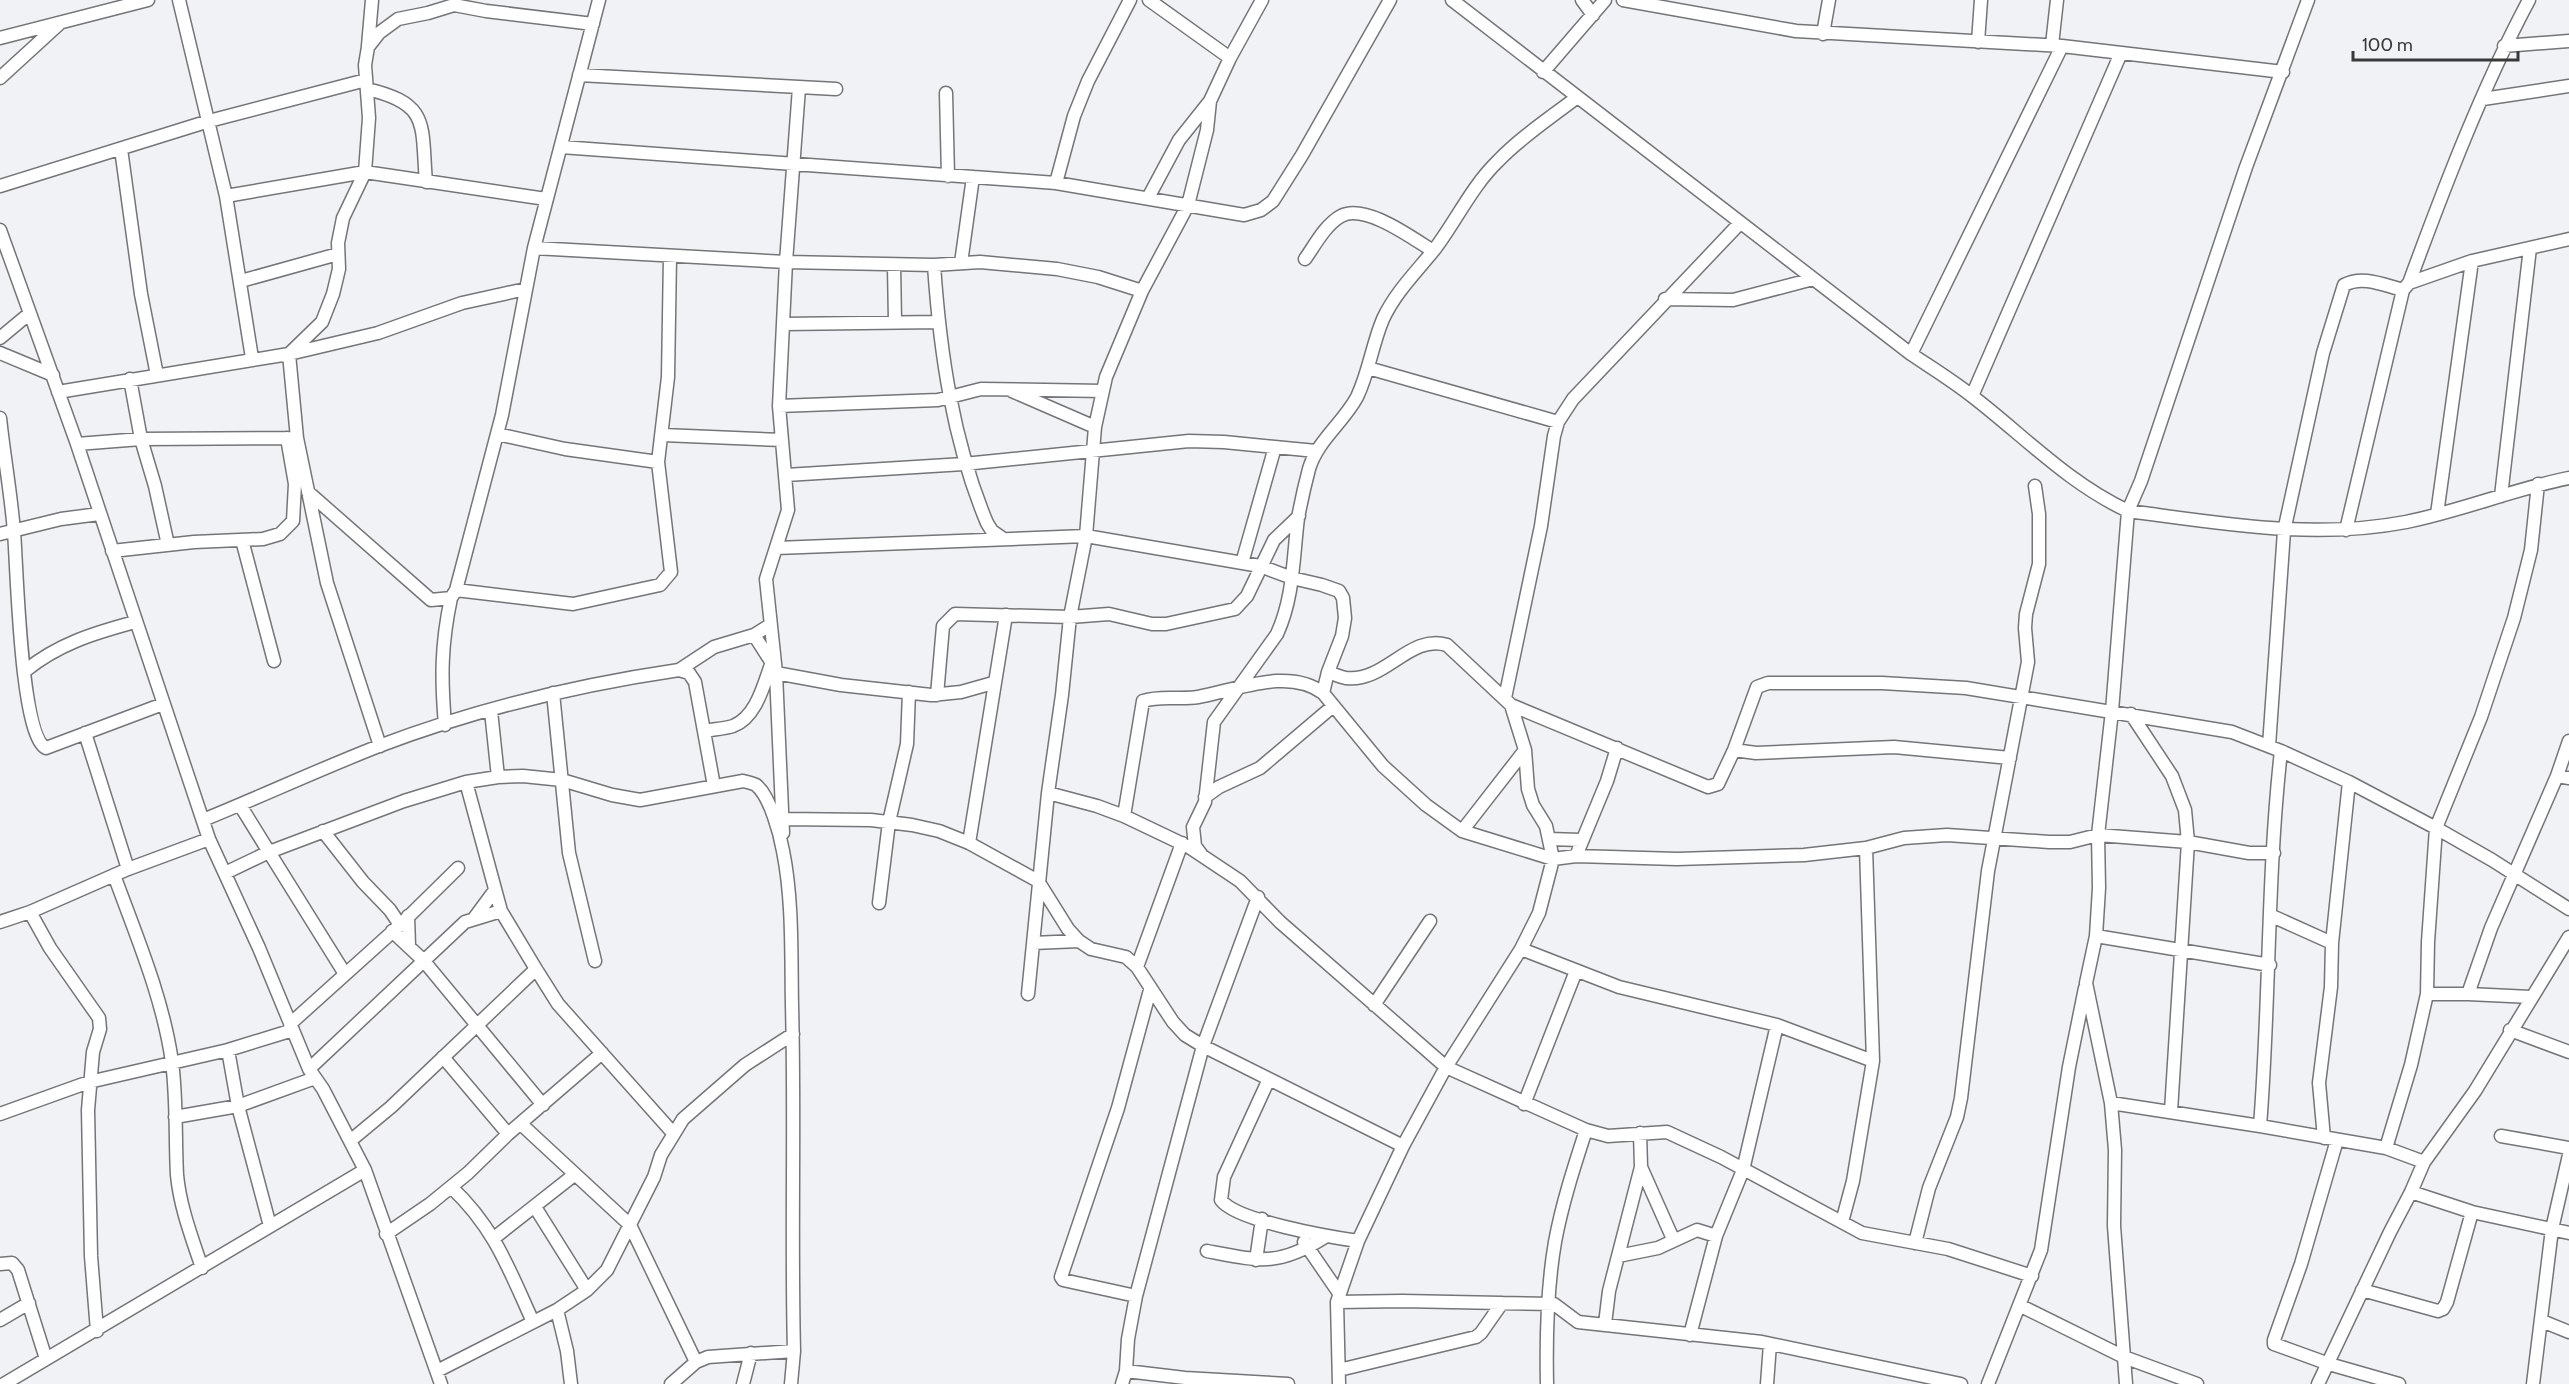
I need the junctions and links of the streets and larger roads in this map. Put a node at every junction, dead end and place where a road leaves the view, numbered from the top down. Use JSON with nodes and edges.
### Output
{"nodes":[{"id":1,"x":148,"y":0,"type":"edge"},
{"id":2,"x":179,"y":0,"type":"edge"},
{"id":3,"x":372,"y":0,"type":"edge"},
{"id":4,"x":599,"y":0,"type":"edge"},
{"id":5,"x":1130,"y":0,"type":"edge"},
{"id":6,"x":1149,"y":0,"type":"edge"},
{"id":7,"x":1262,"y":0,"type":"edge"},
{"id":8,"x":1390,"y":0,"type":"edge"},
{"id":9,"x":1452,"y":0,"type":"edge"},
{"id":10,"x":1582,"y":0,"type":"edge"},
{"id":11,"x":1605,"y":0,"type":"edge"},
{"id":12,"x":1623,"y":0,"type":"edge"},
{"id":13,"x":1829,"y":0,"type":"edge"},
{"id":14,"x":1981,"y":0,"type":"edge"},
{"id":15,"x":2057,"y":0,"type":"edge"},
{"id":16,"x":2308,"y":0,"type":"edge"},
{"id":17,"x":456,"y":2,"type":"edge"},
{"id":18,"x":2526,"y":2,"type":"edge"},
{"id":19,"x":1593,"y":15,"type":"junction"},
{"id":20,"x":60,"y":23,"type":"junction"},
{"id":21,"x":593,"y":24,"type":"junction"},
{"id":22,"x":1823,"y":34,"type":"junction"},
{"id":23,"x":0,"y":38,"type":"edge"},
{"id":24,"x":2569,"y":41,"type":"edge"},
{"id":25,"x":1978,"y":42,"type":"junction"},
{"id":26,"x":2057,"y":45,"type":"junction"},
{"id":27,"x":2504,"y":46,"type":"junction"},
{"id":28,"x":368,"y":47,"type":"junction"},
{"id":29,"x":2121,"y":53,"type":"junction"},
{"id":30,"x":1230,"y":58,"type":"junction"},
{"id":31,"x":1543,"y":72,"type":"junction"},
{"id":32,"x":2283,"y":72,"type":"junction"},
{"id":33,"x":579,"y":75,"type":"junction"},
{"id":34,"x":0,"y":78,"type":"edge"},
{"id":35,"x":367,"y":84,"type":"junction"},
{"id":36,"x":2569,"y":87,"type":"edge"},
{"id":37,"x":799,"y":88,"type":"junction"},
{"id":38,"x":836,"y":89,"type":"dead end"},
{"id":39,"x":946,"y":93,"type":"dead end"},
{"id":40,"x":1576,"y":98,"type":"junction"},
{"id":41,"x":2483,"y":99,"type":"junction"},
{"id":42,"x":1210,"y":101,"type":"junction"},
{"id":43,"x":209,"y":121,"type":"junction"},
{"id":44,"x":561,"y":147,"type":"junction"},
{"id":45,"x":121,"y":149,"type":"junction"},
{"id":46,"x":795,"y":164,"type":"junction"},
{"id":47,"x":365,"y":171,"type":"junction"},
{"id":48,"x":948,"y":176,"type":"junction"},
{"id":49,"x":973,"y":177,"type":"junction"},
{"id":50,"x":426,"y":182,"type":"junction"},
{"id":51,"x":1056,"y":183,"type":"junction"},
{"id":52,"x":0,"y":186,"type":"edge"},
{"id":53,"x":226,"y":196,"type":"junction"},
{"id":54,"x":1148,"y":198,"type":"junction"},
{"id":55,"x":546,"y":199,"type":"junction"},
{"id":56,"x":1188,"y":205,"type":"junction"},
{"id":57,"x":1740,"y":223,"type":"junction"},
{"id":58,"x":0,"y":230,"type":"edge"},
{"id":59,"x":2569,"y":239,"type":"edge"},
{"id":60,"x":534,"y":248,"type":"junction"},
{"id":61,"x":2530,"y":248,"type":"junction"},
{"id":62,"x":1433,"y":251,"type":"junction"},
{"id":63,"x":4,"y":254,"type":"edge"},
{"id":64,"x":338,"y":254,"type":"junction"},
{"id":65,"x":670,"y":256,"type":"junction"},
{"id":66,"x":1305,"y":259,"type":"dead end"},
{"id":67,"x":2472,"y":261,"type":"junction"},
{"id":68,"x":786,"y":262,"type":"junction"},
{"id":69,"x":961,"y":263,"type":"junction"},
{"id":70,"x":894,"y":265,"type":"junction"},
{"id":71,"x":934,"y":266,"type":"junction"},
{"id":72,"x":1813,"y":279,"type":"junction"},
{"id":73,"x":241,"y":281,"type":"junction"},
{"id":74,"x":2406,"y":286,"type":"junction"},
{"id":75,"x":526,"y":289,"type":"junction"},
{"id":76,"x":1142,"y":291,"type":"junction"},
{"id":77,"x":1665,"y":299,"type":"junction"},
{"id":78,"x":30,"y":313,"type":"junction"},
{"id":79,"x":895,"y":322,"type":"junction"},
{"id":80,"x":938,"y":322,"type":"junction"},
{"id":81,"x":784,"y":324,"type":"junction"},
{"id":82,"x":0,"y":338,"type":"edge"},
{"id":83,"x":0,"y":353,"type":"edge"},
{"id":84,"x":289,"y":354,"type":"junction"},
{"id":85,"x":1911,"y":354,"type":"junction"},
{"id":86,"x":252,"y":358,"type":"junction"},
{"id":87,"x":1368,"y":368,"type":"junction"},
{"id":88,"x":53,"y":375,"type":"junction"},
{"id":89,"x":157,"y":375,"type":"junction"},
{"id":90,"x":130,"y":379,"type":"junction"},
{"id":91,"x":1009,"y":389,"type":"junction"},
{"id":92,"x":1103,"y":391,"type":"junction"},
{"id":93,"x":58,"y":392,"type":"junction"},
{"id":94,"x":1972,"y":396,"type":"junction"},
{"id":95,"x":950,"y":397,"type":"junction"},
{"id":96,"x":779,"y":406,"type":"junction"},
{"id":97,"x":0,"y":418,"type":"edge"},
{"id":98,"x":1558,"y":422,"type":"junction"},
{"id":99,"x":1095,"y":428,"type":"junction"},
{"id":100,"x":496,"y":434,"type":"junction"},
{"id":101,"x":663,"y":435,"type":"junction"},
{"id":102,"x":292,"y":438,"type":"junction"},
{"id":103,"x":141,"y":439,"type":"junction"},
{"id":104,"x":782,"y":440,"type":"junction"},
{"id":105,"x":77,"y":444,"type":"junction"},
{"id":106,"x":1275,"y":447,"type":"junction"},
{"id":107,"x":1093,"y":451,"type":"junction"},
{"id":108,"x":1316,"y":451,"type":"junction"},
{"id":109,"x":658,"y":462,"type":"junction"},
{"id":110,"x":964,"y":464,"type":"junction"},
{"id":111,"x":786,"y":475,"type":"junction"},
{"id":112,"x":2569,"y":478,"type":"edge"},
{"id":113,"x":2538,"y":484,"type":"junction"},
{"id":114,"x":2035,"y":486,"type":"dead end"},
{"id":115,"x":308,"y":492,"type":"junction"},
{"id":116,"x":2501,"y":496,"type":"junction"},
{"id":117,"x":2128,"y":511,"type":"junction"},
{"id":118,"x":99,"y":514,"type":"junction"},
{"id":119,"x":2437,"y":514,"type":"junction"},
{"id":120,"x":1299,"y":516,"type":"junction"},
{"id":121,"x":340,"y":521,"type":"junction"},
{"id":122,"x":316,"y":529,"type":"junction"},
{"id":123,"x":14,"y":530,"type":"junction"},
{"id":124,"x":2346,"y":530,"type":"junction"},
{"id":125,"x":2284,"y":531,"type":"junction"},
{"id":126,"x":0,"y":534,"type":"edge"},
{"id":127,"x":1086,"y":536,"type":"junction"},
{"id":128,"x":1002,"y":538,"type":"junction"},
{"id":129,"x":242,"y":540,"type":"junction"},
{"id":130,"x":168,"y":545,"type":"junction"},
{"id":131,"x":776,"y":548,"type":"junction"},
{"id":132,"x":112,"y":551,"type":"junction"},
{"id":133,"x":1242,"y":563,"type":"junction"},
{"id":134,"x":1260,"y":566,"type":"junction"},
{"id":135,"x":460,"y":574,"type":"junction"},
{"id":136,"x":1292,"y":578,"type":"junction"},
{"id":137,"x":473,"y":591,"type":"junction"},
{"id":138,"x":454,"y":594,"type":"junction"},
{"id":139,"x":1006,"y":615,"type":"junction"},
{"id":140,"x":1070,"y":617,"type":"junction"},
{"id":141,"x":135,"y":622,"type":"junction"},
{"id":142,"x":770,"y":625,"type":"junction"},
{"id":143,"x":754,"y":635,"type":"junction"},
{"id":144,"x":274,"y":661,"type":"dead end"},
{"id":145,"x":774,"y":665,"type":"junction"},
{"id":146,"x":679,"y":670,"type":"junction"},
{"id":147,"x":25,"y":671,"type":"junction"},
{"id":148,"x":1328,"y":672,"type":"junction"},
{"id":149,"x":993,"y":683,"type":"junction"},
{"id":150,"x":1236,"y":688,"type":"junction"},
{"id":151,"x":909,"y":692,"type":"junction"},
{"id":152,"x":553,"y":693,"type":"junction"},
{"id":153,"x":1323,"y":693,"type":"junction"},
{"id":154,"x":937,"y":695,"type":"junction"},
{"id":155,"x":2020,"y":698,"type":"junction"},
{"id":156,"x":1508,"y":701,"type":"junction"},
{"id":157,"x":163,"y":704,"type":"junction"},
{"id":158,"x":1332,"y":707,"type":"junction"},
{"id":159,"x":491,"y":711,"type":"junction"},
{"id":160,"x":2112,"y":711,"type":"junction"},
{"id":161,"x":2131,"y":714,"type":"junction"},
{"id":162,"x":445,"y":725,"type":"junction"},
{"id":163,"x":704,"y":731,"type":"junction"},
{"id":164,"x":86,"y":733,"type":"junction"},
{"id":165,"x":2569,"y":741,"type":"edge"},
{"id":166,"x":380,"y":746,"type":"junction"},
{"id":167,"x":2269,"y":746,"type":"junction"},
{"id":168,"x":1617,"y":748,"type":"junction"},
{"id":169,"x":1525,"y":750,"type":"junction"},
{"id":170,"x":1734,"y":750,"type":"junction"},
{"id":171,"x":2282,"y":751,"type":"junction"},
{"id":172,"x":2010,"y":758,"type":"junction"},
{"id":173,"x":498,"y":777,"type":"junction"},
{"id":174,"x":2563,"y":777,"type":"edge"},
{"id":175,"x":562,"y":780,"type":"junction"},
{"id":176,"x":466,"y":782,"type":"junction"},
{"id":177,"x":2349,"y":782,"type":"junction"},
{"id":178,"x":714,"y":786,"type":"junction"},
{"id":179,"x":1048,"y":794,"type":"junction"},
{"id":180,"x":1205,"y":797,"type":"junction"},
{"id":181,"x":240,"y":805,"type":"junction"},
{"id":182,"x":1124,"y":816,"type":"junction"},
{"id":183,"x":782,"y":819,"type":"junction"},
{"id":184,"x":203,"y":820,"type":"junction"},
{"id":185,"x":889,"y":822,"type":"junction"},
{"id":186,"x":2436,"y":828,"type":"junction"},
{"id":187,"x":323,"y":831,"type":"junction"},
{"id":188,"x":1462,"y":831,"type":"junction"},
{"id":189,"x":2098,"y":836,"type":"junction"},
{"id":190,"x":1994,"y":838,"type":"junction"},
{"id":191,"x":210,"y":839,"type":"junction"},
{"id":192,"x":1549,"y":839,"type":"junction"},
{"id":193,"x":1581,"y":840,"type":"junction"},
{"id":194,"x":2188,"y":842,"type":"junction"},
{"id":195,"x":969,"y":843,"type":"junction"},
{"id":196,"x":1182,"y":843,"type":"junction"},
{"id":197,"x":1866,"y":848,"type":"junction"},
{"id":198,"x":269,"y":852,"type":"junction"},
{"id":199,"x":784,"y":852,"type":"junction"},
{"id":200,"x":2274,"y":853,"type":"junction"},
{"id":201,"x":1203,"y":856,"type":"junction"},
{"id":202,"x":1576,"y":856,"type":"junction"},
{"id":203,"x":1553,"y":859,"type":"junction"},
{"id":204,"x":458,"y":868,"type":"dead end"},
{"id":205,"x":128,"y":869,"type":"junction"},
{"id":206,"x":225,"y":873,"type":"junction"},
{"id":207,"x":2514,"y":874,"type":"junction"},
{"id":208,"x":114,"y":875,"type":"junction"},
{"id":209,"x":1038,"y":881,"type":"junction"},
{"id":210,"x":495,"y":891,"type":"junction"},
{"id":211,"x":1258,"y":897,"type":"junction"},
{"id":212,"x":879,"y":903,"type":"dead end"},
{"id":213,"x":2569,"y":909,"type":"edge"},
{"id":214,"x":501,"y":911,"type":"junction"},
{"id":215,"x":30,"y":912,"type":"junction"},
{"id":216,"x":2271,"y":916,"type":"junction"},
{"id":217,"x":475,"y":917,"type":"junction"},
{"id":218,"x":403,"y":921,"type":"junction"},
{"id":219,"x":1430,"y":921,"type":"dead end"},
{"id":220,"x":0,"y":922,"type":"edge"},
{"id":221,"x":2096,"y":936,"type":"junction"},
{"id":222,"x":2569,"y":937,"type":"edge"},
{"id":223,"x":1079,"y":941,"type":"junction"},
{"id":224,"x":2332,"y":943,"type":"junction"},
{"id":225,"x":1033,"y":944,"type":"junction"},
{"id":226,"x":409,"y":946,"type":"junction"},
{"id":227,"x":1521,"y":949,"type":"junction"},
{"id":228,"x":2181,"y":951,"type":"junction"},
{"id":229,"x":423,"y":960,"type":"junction"},
{"id":230,"x":595,"y":961,"type":"dead end"},
{"id":231,"x":2270,"y":965,"type":"junction"},
{"id":232,"x":1137,"y":967,"type":"junction"},
{"id":233,"x":536,"y":969,"type":"junction"},
{"id":234,"x":1576,"y":971,"type":"junction"},
{"id":235,"x":345,"y":974,"type":"junction"},
{"id":236,"x":2086,"y":983,"type":"junction"},
{"id":237,"x":1150,"y":990,"type":"junction"},
{"id":238,"x":1028,"y":994,"type":"dead end"},
{"id":239,"x":2427,"y":994,"type":"junction"},
{"id":240,"x":2468,"y":994,"type":"junction"},
{"id":241,"x":2531,"y":997,"type":"junction"},
{"id":242,"x":1374,"y":1005,"type":"junction"},
{"id":243,"x":477,"y":1024,"type":"junction"},
{"id":244,"x":1777,"y":1025,"type":"junction"},
{"id":245,"x":291,"y":1027,"type":"junction"},
{"id":246,"x":2510,"y":1030,"type":"junction"},
{"id":247,"x":793,"y":1034,"type":"junction"},
{"id":248,"x":1203,"y":1046,"type":"junction"},
{"id":249,"x":228,"y":1050,"type":"junction"},
{"id":250,"x":2569,"y":1052,"type":"edge"},
{"id":251,"x":602,"y":1053,"type":"junction"},
{"id":252,"x":443,"y":1056,"type":"junction"},
{"id":253,"x":1873,"y":1061,"type":"junction"},
{"id":254,"x":172,"y":1063,"type":"junction"},
{"id":255,"x":1446,"y":1067,"type":"junction"},
{"id":256,"x":312,"y":1074,"type":"junction"},
{"id":257,"x":1269,"y":1079,"type":"junction"},
{"id":258,"x":89,"y":1082,"type":"junction"},
{"id":259,"x":2111,"y":1103,"type":"junction"},
{"id":260,"x":1524,"y":1104,"type":"junction"},
{"id":261,"x":543,"y":1105,"type":"junction"},
{"id":262,"x":238,"y":1106,"type":"junction"},
{"id":263,"x":2171,"y":1111,"type":"junction"},
{"id":264,"x":0,"y":1114,"type":"edge"},
{"id":265,"x":176,"y":1117,"type":"junction"},
{"id":266,"x":521,"y":1124,"type":"junction"},
{"id":267,"x":2260,"y":1126,"type":"junction"},
{"id":268,"x":1586,"y":1130,"type":"junction"},
{"id":269,"x":673,"y":1133,"type":"junction"},
{"id":270,"x":1640,"y":1133,"type":"junction"},
{"id":271,"x":508,"y":1134,"type":"junction"},
{"id":272,"x":2501,"y":1136,"type":"dead end"},
{"id":273,"x":2324,"y":1138,"type":"junction"},
{"id":274,"x":2337,"y":1140,"type":"junction"},
{"id":275,"x":350,"y":1141,"type":"junction"},
{"id":276,"x":1403,"y":1146,"type":"junction"},
{"id":277,"x":2386,"y":1148,"type":"junction"},
{"id":278,"x":2569,"y":1148,"type":"edge"},
{"id":279,"x":2569,"y":1155,"type":"edge"},
{"id":280,"x":2424,"y":1162,"type":"junction"},
{"id":281,"x":1641,"y":1167,"type":"junction"},
{"id":282,"x":365,"y":1170,"type":"junction"},
{"id":283,"x":1743,"y":1170,"type":"junction"},
{"id":284,"x":574,"y":1175,"type":"junction"},
{"id":285,"x":451,"y":1187,"type":"junction"},
{"id":286,"x":2411,"y":1192,"type":"junction"},
{"id":287,"x":535,"y":1208,"type":"junction"},
{"id":288,"x":2472,"y":1212,"type":"junction"},
{"id":289,"x":1262,"y":1220,"type":"junction"},
{"id":290,"x":1842,"y":1222,"type":"junction"},
{"id":291,"x":630,"y":1225,"type":"junction"},
{"id":292,"x":270,"y":1226,"type":"junction"},
{"id":293,"x":1293,"y":1228,"type":"junction"},
{"id":294,"x":2552,"y":1230,"type":"junction"},
{"id":295,"x":2569,"y":1233,"type":"edge"},
{"id":296,"x":386,"y":1234,"type":"junction"},
{"id":297,"x":1716,"y":1236,"type":"junction"},
{"id":298,"x":1325,"y":1237,"type":"junction"},
{"id":299,"x":494,"y":1238,"type":"junction"},
{"id":300,"x":1673,"y":1239,"type":"junction"},
{"id":301,"x":1358,"y":1241,"type":"junction"},
{"id":302,"x":1915,"y":1243,"type":"junction"},
{"id":303,"x":1308,"y":1248,"type":"junction"},
{"id":304,"x":1207,"y":1251,"type":"dead end"},
{"id":305,"x":1618,"y":1256,"type":"junction"},
{"id":306,"x":1256,"y":1260,"type":"junction"},
{"id":307,"x":0,"y":1264,"type":"edge"},
{"id":308,"x":202,"y":1268,"type":"junction"},
{"id":309,"x":2031,"y":1276,"type":"junction"},
{"id":310,"x":587,"y":1290,"type":"junction"},
{"id":311,"x":2362,"y":1290,"type":"junction"},
{"id":312,"x":1136,"y":1296,"type":"junction"},
{"id":313,"x":1338,"y":1298,"type":"junction"},
{"id":314,"x":29,"y":1303,"type":"junction"},
{"id":315,"x":1502,"y":1303,"type":"junction"},
{"id":316,"x":1549,"y":1303,"type":"junction"},
{"id":317,"x":2021,"y":1306,"type":"junction"},
{"id":318,"x":557,"y":1310,"type":"junction"},
{"id":319,"x":0,"y":1320,"type":"edge"},
{"id":320,"x":2542,"y":1320,"type":"junction"},
{"id":321,"x":532,"y":1322,"type":"junction"},
{"id":322,"x":1605,"y":1324,"type":"junction"},
{"id":323,"x":97,"y":1331,"type":"junction"},
{"id":324,"x":2569,"y":1332,"type":"edge"},
{"id":325,"x":1690,"y":1335,"type":"junction"},
{"id":326,"x":1770,"y":1344,"type":"junction"},
{"id":327,"x":794,"y":1351,"type":"junction"},
{"id":328,"x":751,"y":1353,"type":"junction"},
{"id":329,"x":2124,"y":1357,"type":"junction"},
{"id":330,"x":46,"y":1359,"type":"junction"},
{"id":331,"x":696,"y":1362,"type":"junction"},
{"id":332,"x":2329,"y":1364,"type":"junction"},
{"id":333,"x":1338,"y":1370,"type":"junction"},
{"id":334,"x":437,"y":1371,"type":"junction"},
{"id":335,"x":1126,"y":1371,"type":"junction"},
{"id":336,"x":4,"y":1384,"type":"edge"},
{"id":337,"x":441,"y":1384,"type":"edge"},
{"id":338,"x":571,"y":1384,"type":"edge"},
{"id":339,"x":671,"y":1384,"type":"edge"},
{"id":340,"x":743,"y":1384,"type":"edge"},
{"id":341,"x":791,"y":1384,"type":"edge"},
{"id":342,"x":1122,"y":1384,"type":"edge"},
{"id":343,"x":1288,"y":1384,"type":"edge"},
{"id":344,"x":1339,"y":1384,"type":"edge"},
{"id":345,"x":1547,"y":1384,"type":"edge"},
{"id":346,"x":1767,"y":1384,"type":"edge"},
{"id":347,"x":1961,"y":1384,"type":"edge"},
{"id":348,"x":1988,"y":1384,"type":"edge"},
{"id":349,"x":2126,"y":1384,"type":"edge"},
{"id":350,"x":2197,"y":1384,"type":"edge"},
{"id":351,"x":2318,"y":1384,"type":"edge"},
{"id":352,"x":2399,"y":1384,"type":"edge"},
{"id":353,"x":2533,"y":1384,"type":"edge"}],
"edges":[{"from":1,"to":20,"type":"street"},
{"from":2,"to":43,"type":"street"},
{"from":3,"to":28,"type":"street"},
{"from":4,"to":21,"type":"street"},
{"from":5,"to":51,"type":"street"},
{"from":6,"to":30,"type":"street"},
{"from":7,"to":30,"type":"street"},
{"from":8,"to":56,"type":"street"},
{"from":9,"to":31,"type":"street"},
{"from":10,"to":19,"type":"street"},
{"from":11,"to":19,"type":"street"},
{"from":12,"to":22,"type":"street"},
{"from":13,"to":22,"type":"street"},
{"from":14,"to":25,"type":"street"},
{"from":15,"to":26,"type":"street"},
{"from":16,"to":32,"type":"street"},
{"from":17,"to":21,"type":"street"},
{"from":17,"to":28,"type":"street"},
{"from":18,"to":27,"type":"street"},
{"from":19,"to":31,"type":"street"},
{"from":20,"to":23,"type":"street"},
{"from":20,"to":34,"type":"street"},
{"from":21,"to":33,"type":"street"},
{"from":22,"to":25,"type":"street"},
{"from":24,"to":27,"type":"street"},
{"from":25,"to":26,"type":"street"},
{"from":26,"to":29,"type":"street"},
{"from":26,"to":85,"type":"street"},
{"from":27,"to":41,"type":"street"},
{"from":28,"to":35,"type":"street"},
{"from":29,"to":32,"type":"street"},
{"from":29,"to":94,"type":"street"},
{"from":30,"to":42,"type":"street"},
{"from":31,"to":40,"type":"street"},
{"from":32,"to":117,"type":"street"},
{"from":33,"to":37,"type":"street"},
{"from":33,"to":44,"type":"street"},
{"from":35,"to":43,"type":"street"},
{"from":35,"to":47,"type":"street"},
{"from":35,"to":50,"type":"street"},
{"from":36,"to":41,"type":"street"},
{"from":37,"to":38,"type":"street"},
{"from":37,"to":46,"type":"street"},
{"from":39,"to":48,"type":"street"},
{"from":40,"to":57,"type":"street"},
{"from":40,"to":62,"type":"street"},
{"from":41,"to":74,"type":"street"},
{"from":42,"to":54,"type":"street"},
{"from":42,"to":56,"type":"street"},
{"from":43,"to":45,"type":"street"},
{"from":43,"to":53,"type":"street"},
{"from":44,"to":46,"type":"street"},
{"from":44,"to":55,"type":"street"},
{"from":45,"to":52,"type":"street"},
{"from":45,"to":89,"type":"street"},
{"from":46,"to":48,"type":"street"},
{"from":46,"to":68,"type":"street"},
{"from":47,"to":50,"type":"street"},
{"from":47,"to":53,"type":"street"},
{"from":47,"to":64,"type":"street"},
{"from":48,"to":49,"type":"street"},
{"from":49,"to":51,"type":"street"},
{"from":49,"to":69,"type":"street"},
{"from":50,"to":55,"type":"street"},
{"from":51,"to":54,"type":"street"},
{"from":53,"to":73,"type":"street"},
{"from":54,"to":56,"type":"street"},
{"from":55,"to":60,"type":"street"},
{"from":56,"to":76,"type":"street"},
{"from":57,"to":72,"type":"street"},
{"from":57,"to":77,"type":"street"},
{"from":58,"to":63,"type":"street"},
{"from":59,"to":61,"type":"street"},
{"from":60,"to":65,"type":"street"},
{"from":60,"to":75,"type":"street"},
{"from":61,"to":67,"type":"street"},
{"from":61,"to":116,"type":"street"},
{"from":62,"to":66,"type":"street"},
{"from":62,"to":87,"type":"street"},
{"from":63,"to":78,"type":"street"},
{"from":64,"to":73,"type":"street"},
{"from":64,"to":84,"type":"street"},
{"from":65,"to":68,"type":"street"},
{"from":65,"to":101,"type":"street"},
{"from":67,"to":74,"type":"street"},
{"from":67,"to":119,"type":"street"},
{"from":68,"to":70,"type":"street"},
{"from":68,"to":81,"type":"street"},
{"from":69,"to":71,"type":"street"},
{"from":69,"to":76,"type":"street"},
{"from":70,"to":71,"type":"street"},
{"from":70,"to":79,"type":"street"},
{"from":71,"to":80,"type":"street"},
{"from":72,"to":77,"type":"street"},
{"from":72,"to":85,"type":"street"},
{"from":73,"to":86,"type":"street"},
{"from":74,"to":124,"type":"street"},
{"from":74,"to":125,"type":"street"},
{"from":75,"to":84,"type":"street"},
{"from":75,"to":100,"type":"street"},
{"from":76,"to":92,"type":"street"},
{"from":77,"to":98,"type":"street"},
{"from":78,"to":82,"type":"street"},
{"from":78,"to":88,"type":"street"},
{"from":79,"to":80,"type":"street"},
{"from":79,"to":81,"type":"street"},
{"from":80,"to":95,"type":"street"},
{"from":81,"to":96,"type":"street"},
{"from":83,"to":88,"type":"street"},
{"from":84,"to":86,"type":"street"},
{"from":84,"to":102,"type":"street"},
{"from":85,"to":94,"type":"street"},
{"from":86,"to":89,"type":"street"},
{"from":87,"to":98,"type":"street"},
{"from":87,"to":108,"type":"street"},
{"from":88,"to":93,"type":"street"},
{"from":89,"to":90,"type":"street"},
{"from":90,"to":93,"type":"street"},
{"from":90,"to":103,"type":"street"},
{"from":91,"to":92,"type":"street"},
{"from":91,"to":95,"type":"street"},
{"from":91,"to":99,"type":"street"},
{"from":92,"to":99,"type":"street"},
{"from":93,"to":105,"type":"street"},
{"from":94,"to":117,"type":"street"},
{"from":95,"to":96,"type":"street"},
{"from":95,"to":110,"type":"street"},
{"from":96,"to":104,"type":"street"},
{"from":97,"to":123,"type":"street"},
{"from":98,"to":156,"type":"street"},
{"from":99,"to":107,"type":"street"},
{"from":100,"to":109,"type":"street"},
{"from":100,"to":135,"type":"street"},
{"from":101,"to":104,"type":"street"},
{"from":101,"to":109,"type":"street"},
{"from":102,"to":103,"type":"street"},
{"from":102,"to":115,"type":"street"},
{"from":102,"to":129,"type":"street"},
{"from":103,"to":105,"type":"street"},
{"from":103,"to":130,"type":"street"},
{"from":104,"to":111,"type":"street"},
{"from":105,"to":118,"type":"street"},
{"from":106,"to":107,"type":"street"},
{"from":106,"to":108,"type":"street"},
{"from":106,"to":133,"type":"street"},
{"from":107,"to":110,"type":"street"},
{"from":107,"to":127,"type":"street"},
{"from":108,"to":120,"type":"street"},
{"from":109,"to":137,"type":"street"},
{"from":110,"to":111,"type":"street"},
{"from":110,"to":128,"type":"street"},
{"from":111,"to":131,"type":"street"},
{"from":112,"to":113,"type":"street"},
{"from":113,"to":116,"type":"street"},
{"from":113,"to":186,"type":"street"},
{"from":114,"to":155,"type":"street"},
{"from":115,"to":121,"type":"street"},
{"from":115,"to":122,"type":"street"},
{"from":116,"to":119,"type":"street"},
{"from":117,"to":125,"type":"street"},
{"from":117,"to":160,"type":"street"},
{"from":118,"to":123,"type":"street"},
{"from":118,"to":132,"type":"street"},
{"from":119,"to":124,"type":"street"},
{"from":120,"to":134,"type":"street"},
{"from":120,"to":136,"type":"street"},
{"from":121,"to":122,"type":"street"},
{"from":121,"to":138,"type":"street"},
{"from":122,"to":166,"type":"street"},
{"from":123,"to":126,"type":"street"},
{"from":123,"to":147,"type":"street"},
{"from":124,"to":125,"type":"street"},
{"from":125,"to":167,"type":"street"},
{"from":127,"to":128,"type":"street"},
{"from":127,"to":133,"type":"street"},
{"from":127,"to":140,"type":"street"},
{"from":128,"to":131,"type":"street"},
{"from":129,"to":130,"type":"street"},
{"from":129,"to":144,"type":"street"},
{"from":130,"to":132,"type":"street"},
{"from":131,"to":142,"type":"street"},
{"from":132,"to":141,"type":"street"},
{"from":133,"to":134,"type":"street"},
{"from":134,"to":136,"type":"street"},
{"from":134,"to":140,"type":"street"},
{"from":135,"to":137,"type":"street"},
{"from":135,"to":138,"type":"street"},
{"from":136,"to":148,"type":"street"},
{"from":136,"to":150,"type":"street"},
{"from":137,"to":138,"type":"street"},
{"from":138,"to":162,"type":"street"},
{"from":139,"to":140,"type":"street"},
{"from":139,"to":149,"type":"street"},
{"from":139,"to":154,"type":"street"},
{"from":140,"to":179,"type":"street"},
{"from":141,"to":147,"type":"street"},
{"from":141,"to":157,"type":"street"},
{"from":142,"to":143,"type":"street"},
{"from":142,"to":145,"type":"street"},
{"from":143,"to":145,"type":"street"},
{"from":143,"to":146,"type":"street"},
{"from":145,"to":151,"type":"street"},
{"from":145,"to":163,"type":"street"},
{"from":145,"to":183,"type":"street"},
{"from":146,"to":152,"type":"street"},
{"from":146,"to":163,"type":"street"},
{"from":147,"to":164,"type":"street"},
{"from":148,"to":153,"type":"street"},
{"from":148,"to":156,"type":"street"},
{"from":149,"to":154,"type":"street"},
{"from":149,"to":195,"type":"street"},
{"from":150,"to":153,"type":"street"},
{"from":150,"to":180,"type":"street"},
{"from":150,"to":182,"type":"street"},
{"from":151,"to":154,"type":"street"},
{"from":151,"to":185,"type":"street"},
{"from":152,"to":159,"type":"street"},
{"from":152,"to":175,"type":"street"},
{"from":153,"to":158,"type":"street"},
{"from":155,"to":160,"type":"street"},
{"from":155,"to":170,"type":"street"},
{"from":155,"to":172,"type":"street"},
{"from":156,"to":168,"type":"street"},
{"from":156,"to":169,"type":"street"},
{"from":157,"to":164,"type":"street"},
{"from":157,"to":184,"type":"street"},
{"from":158,"to":180,"type":"street"},
{"from":158,"to":188,"type":"street"},
{"from":159,"to":162,"type":"street"},
{"from":159,"to":173,"type":"street"},
{"from":160,"to":161,"type":"street"},
{"from":160,"to":189,"type":"street"},
{"from":161,"to":167,"type":"street"},
{"from":161,"to":194,"type":"street"},
{"from":162,"to":166,"type":"street"},
{"from":163,"to":178,"type":"street"},
{"from":164,"to":205,"type":"street"},
{"from":165,"to":174,"type":"street"},
{"from":166,"to":181,"type":"street"},
{"from":167,"to":171,"type":"street"},
{"from":168,"to":170,"type":"street"},
{"from":168,"to":193,"type":"street"},
{"from":169,"to":188,"type":"street"},
{"from":169,"to":192,"type":"street"},
{"from":170,"to":172,"type":"street"},
{"from":171,"to":177,"type":"street"},
{"from":171,"to":200,"type":"street"},
{"from":172,"to":190,"type":"street"},
{"from":173,"to":175,"type":"street"},
{"from":173,"to":176,"type":"street"},
{"from":174,"to":207,"type":"street"},
{"from":175,"to":178,"type":"street"},
{"from":175,"to":230,"type":"street"},
{"from":176,"to":187,"type":"street"},
{"from":176,"to":210,"type":"street"},
{"from":177,"to":186,"type":"street"},
{"from":177,"to":224,"type":"street"},
{"from":178,"to":199,"type":"street"},
{"from":179,"to":182,"type":"street"},
{"from":179,"to":209,"type":"street"},
{"from":180,"to":201,"type":"street"},
{"from":181,"to":184,"type":"street"},
{"from":181,"to":198,"type":"street"},
{"from":182,"to":196,"type":"street"},
{"from":183,"to":185,"type":"street"},
{"from":183,"to":199,"type":"street"},
{"from":184,"to":191,"type":"street"},
{"from":185,"to":195,"type":"street"},
{"from":185,"to":212,"type":"street"},
{"from":186,"to":207,"type":"street"},
{"from":186,"to":239,"type":"street"},
{"from":187,"to":198,"type":"street"},
{"from":187,"to":218,"type":"street"},
{"from":188,"to":203,"type":"street"},
{"from":189,"to":190,"type":"street"},
{"from":189,"to":194,"type":"street"},
{"from":189,"to":221,"type":"street"},
{"from":190,"to":197,"type":"street"},
{"from":190,"to":302,"type":"street"},
{"from":191,"to":205,"type":"street"},
{"from":191,"to":206,"type":"street"},
{"from":192,"to":193,"type":"street"},
{"from":192,"to":203,"type":"street"},
{"from":193,"to":202,"type":"street"},
{"from":194,"to":200,"type":"street"},
{"from":194,"to":228,"type":"street"},
{"from":195,"to":209,"type":"street"},
{"from":196,"to":201,"type":"street"},
{"from":196,"to":232,"type":"street"},
{"from":197,"to":202,"type":"street"},
{"from":197,"to":253,"type":"street"},
{"from":198,"to":206,"type":"street"},
{"from":198,"to":235,"type":"street"},
{"from":199,"to":247,"type":"street"},
{"from":200,"to":216,"type":"street"},
{"from":201,"to":211,"type":"street"},
{"from":202,"to":203,"type":"street"},
{"from":203,"to":227,"type":"street"},
{"from":204,"to":218,"type":"street"},
{"from":205,"to":208,"type":"street"},
{"from":206,"to":245,"type":"street"},
{"from":207,"to":213,"type":"street"},
{"from":207,"to":240,"type":"street"},
{"from":208,"to":215,"type":"street"},
{"from":208,"to":254,"type":"street"},
{"from":209,"to":223,"type":"street"},
{"from":209,"to":225,"type":"street"},
{"from":210,"to":214,"type":"street"},
{"from":210,"to":217,"type":"street"},
{"from":211,"to":242,"type":"street"},
{"from":211,"to":248,"type":"street"},
{"from":214,"to":217,"type":"street"},
{"from":214,"to":233,"type":"street"},
{"from":215,"to":220,"type":"street"},
{"from":215,"to":258,"type":"street"},
{"from":216,"to":224,"type":"street"},
{"from":216,"to":231,"type":"street"},
{"from":217,"to":229,"type":"street"},
{"from":218,"to":226,"type":"street"},
{"from":218,"to":226,"type":"street"},
{"from":218,"to":235,"type":"street"},
{"from":219,"to":242,"type":"street"},
{"from":221,"to":228,"type":"street"},
{"from":221,"to":236,"type":"street"},
{"from":222,"to":241,"type":"street"},
{"from":223,"to":225,"type":"street"},
{"from":223,"to":232,"type":"street"},
{"from":224,"to":273,"type":"street"},
{"from":225,"to":238,"type":"street"},
{"from":226,"to":229,"type":"street"},
{"from":227,"to":234,"type":"street"},
{"from":227,"to":255,"type":"street"},
{"from":228,"to":231,"type":"street"},
{"from":228,"to":263,"type":"street"},
{"from":229,"to":243,"type":"street"},
{"from":229,"to":256,"type":"street"},
{"from":231,"to":267,"type":"street"},
{"from":232,"to":237,"type":"street"},
{"from":233,"to":243,"type":"street"},
{"from":233,"to":251,"type":"street"},
{"from":234,"to":244,"type":"street"},
{"from":234,"to":260,"type":"street"},
{"from":235,"to":245,"type":"street"},
{"from":236,"to":259,"type":"street"},
{"from":236,"to":309,"type":"street"},
{"from":237,"to":248,"type":"street"},
{"from":237,"to":312,"type":"street"},
{"from":239,"to":240,"type":"street"},
{"from":239,"to":277,"type":"street"},
{"from":240,"to":241,"type":"street"},
{"from":241,"to":246,"type":"street"},
{"from":242,"to":255,"type":"street"},
{"from":243,"to":252,"type":"street"},
{"from":243,"to":261,"type":"street"},
{"from":244,"to":253,"type":"street"},
{"from":244,"to":283,"type":"street"},
{"from":245,"to":249,"type":"street"},
{"from":245,"to":256,"type":"street"},
{"from":246,"to":250,"type":"street"},
{"from":246,"to":280,"type":"street"},
{"from":247,"to":269,"type":"street"},
{"from":247,"to":327,"type":"street"},
{"from":248,"to":257,"type":"street"},
{"from":248,"to":312,"type":"street"},
{"from":249,"to":254,"type":"street"},
{"from":249,"to":262,"type":"street"},
{"from":251,"to":261,"type":"street"},
{"from":251,"to":269,"type":"street"},
{"from":252,"to":271,"type":"street"},
{"from":252,"to":275,"type":"street"},
{"from":253,"to":290,"type":"street"},
{"from":254,"to":258,"type":"street"},
{"from":254,"to":265,"type":"street"},
{"from":255,"to":260,"type":"street"},
{"from":255,"to":276,"type":"street"},
{"from":256,"to":262,"type":"street"},
{"from":256,"to":275,"type":"street"},
{"from":257,"to":276,"type":"street"},
{"from":257,"to":289,"type":"street"},
{"from":258,"to":264,"type":"street"},
{"from":258,"to":323,"type":"street"},
{"from":259,"to":263,"type":"street"},
{"from":259,"to":329,"type":"street"},
{"from":260,"to":268,"type":"street"},
{"from":261,"to":266,"type":"street"},
{"from":262,"to":265,"type":"street"},
{"from":262,"to":292,"type":"street"},
{"from":263,"to":267,"type":"street"},
{"from":265,"to":308,"type":"street"},
{"from":266,"to":271,"type":"street"},
{"from":266,"to":284,"type":"street"},
{"from":267,"to":273,"type":"street"},
{"from":268,"to":270,"type":"street"},
{"from":268,"to":316,"type":"street"},
{"from":269,"to":291,"type":"street"},
{"from":270,"to":281,"type":"street"},
{"from":270,"to":283,"type":"street"},
{"from":271,"to":285,"type":"street"},
{"from":272,"to":278,"type":"street"},
{"from":273,"to":274,"type":"street"},
{"from":274,"to":277,"type":"street"},
{"from":274,"to":332,"type":"street"},
{"from":275,"to":282,"type":"street"},
{"from":276,"to":301,"type":"street"},
{"from":277,"to":280,"type":"street"},
{"from":279,"to":294,"type":"street"},
{"from":280,"to":286,"type":"street"},
{"from":281,"to":300,"type":"street"},
{"from":281,"to":305,"type":"street"},
{"from":282,"to":292,"type":"street"},
{"from":282,"to":296,"type":"street"},
{"from":283,"to":290,"type":"street"},
{"from":283,"to":297,"type":"street"},
{"from":284,"to":287,"type":"street"},
{"from":284,"to":291,"type":"street"},
{"from":285,"to":296,"type":"street"},
{"from":285,"to":299,"type":"street"},
{"from":286,"to":288,"type":"street"},
{"from":286,"to":311,"type":"street"},
{"from":287,"to":299,"type":"street"},
{"from":287,"to":310,"type":"street"},
{"from":288,"to":294,"type":"street"},
{"from":288,"to":311,"type":"street"},
{"from":289,"to":293,"type":"street"},
{"from":289,"to":306,"type":"street"},
{"from":290,"to":302,"type":"street"},
{"from":291,"to":310,"type":"street"},
{"from":291,"to":331,"type":"street"},
{"from":292,"to":308,"type":"street"},
{"from":293,"to":298,"type":"street"},
{"from":293,"to":303,"type":"street"},
{"from":294,"to":295,"type":"street"},
{"from":294,"to":320,"type":"street"},
{"from":296,"to":334,"type":"street"},
{"from":297,"to":300,"type":"street"},
{"from":297,"to":325,"type":"street"},
{"from":298,"to":301,"type":"street"},
{"from":298,"to":303,"type":"street"},
{"from":299,"to":321,"type":"street"},
{"from":300,"to":305,"type":"street"},
{"from":301,"to":313,"type":"street"},
{"from":302,"to":309,"type":"street"},
{"from":303,"to":306,"type":"street"},
{"from":303,"to":313,"type":"street"},
{"from":304,"to":306,"type":"street"},
{"from":305,"to":322,"type":"street"},
{"from":307,"to":314,"type":"street"},
{"from":308,"to":323,"type":"street"},
{"from":309,"to":317,"type":"street"},
{"from":310,"to":318,"type":"street"},
{"from":311,"to":332,"type":"street"},
{"from":312,"to":335,"type":"street"},
{"from":313,"to":315,"type":"street"},
{"from":313,"to":333,"type":"street"},
{"from":314,"to":319,"type":"street"},
{"from":314,"to":330,"type":"street"},
{"from":315,"to":316,"type":"street"},
{"from":315,"to":333,"type":"street"},
{"from":316,"to":322,"type":"street"},
{"from":316,"to":345,"type":"street"},
{"from":317,"to":329,"type":"street"},
{"from":317,"to":348,"type":"street"},
{"from":318,"to":321,"type":"street"},
{"from":318,"to":338,"type":"street"},
{"from":320,"to":324,"type":"street"},
{"from":320,"to":353,"type":"street"},
{"from":321,"to":334,"type":"street"},
{"from":322,"to":325,"type":"street"},
{"from":323,"to":330,"type":"street"},
{"from":325,"to":326,"type":"street"},
{"from":326,"to":346,"type":"street"},
{"from":326,"to":347,"type":"street"},
{"from":327,"to":328,"type":"street"},
{"from":327,"to":341,"type":"street"},
{"from":328,"to":331,"type":"street"},
{"from":328,"to":340,"type":"street"},
{"from":329,"to":349,"type":"street"},
{"from":329,"to":350,"type":"street"},
{"from":330,"to":336,"type":"street"},
{"from":331,"to":339,"type":"street"},
{"from":332,"to":351,"type":"street"},
{"from":332,"to":352,"type":"street"},
{"from":333,"to":344,"type":"street"},
{"from":334,"to":337,"type":"street"},
{"from":335,"to":342,"type":"street"},
{"from":335,"to":343,"type":"street"}]}
